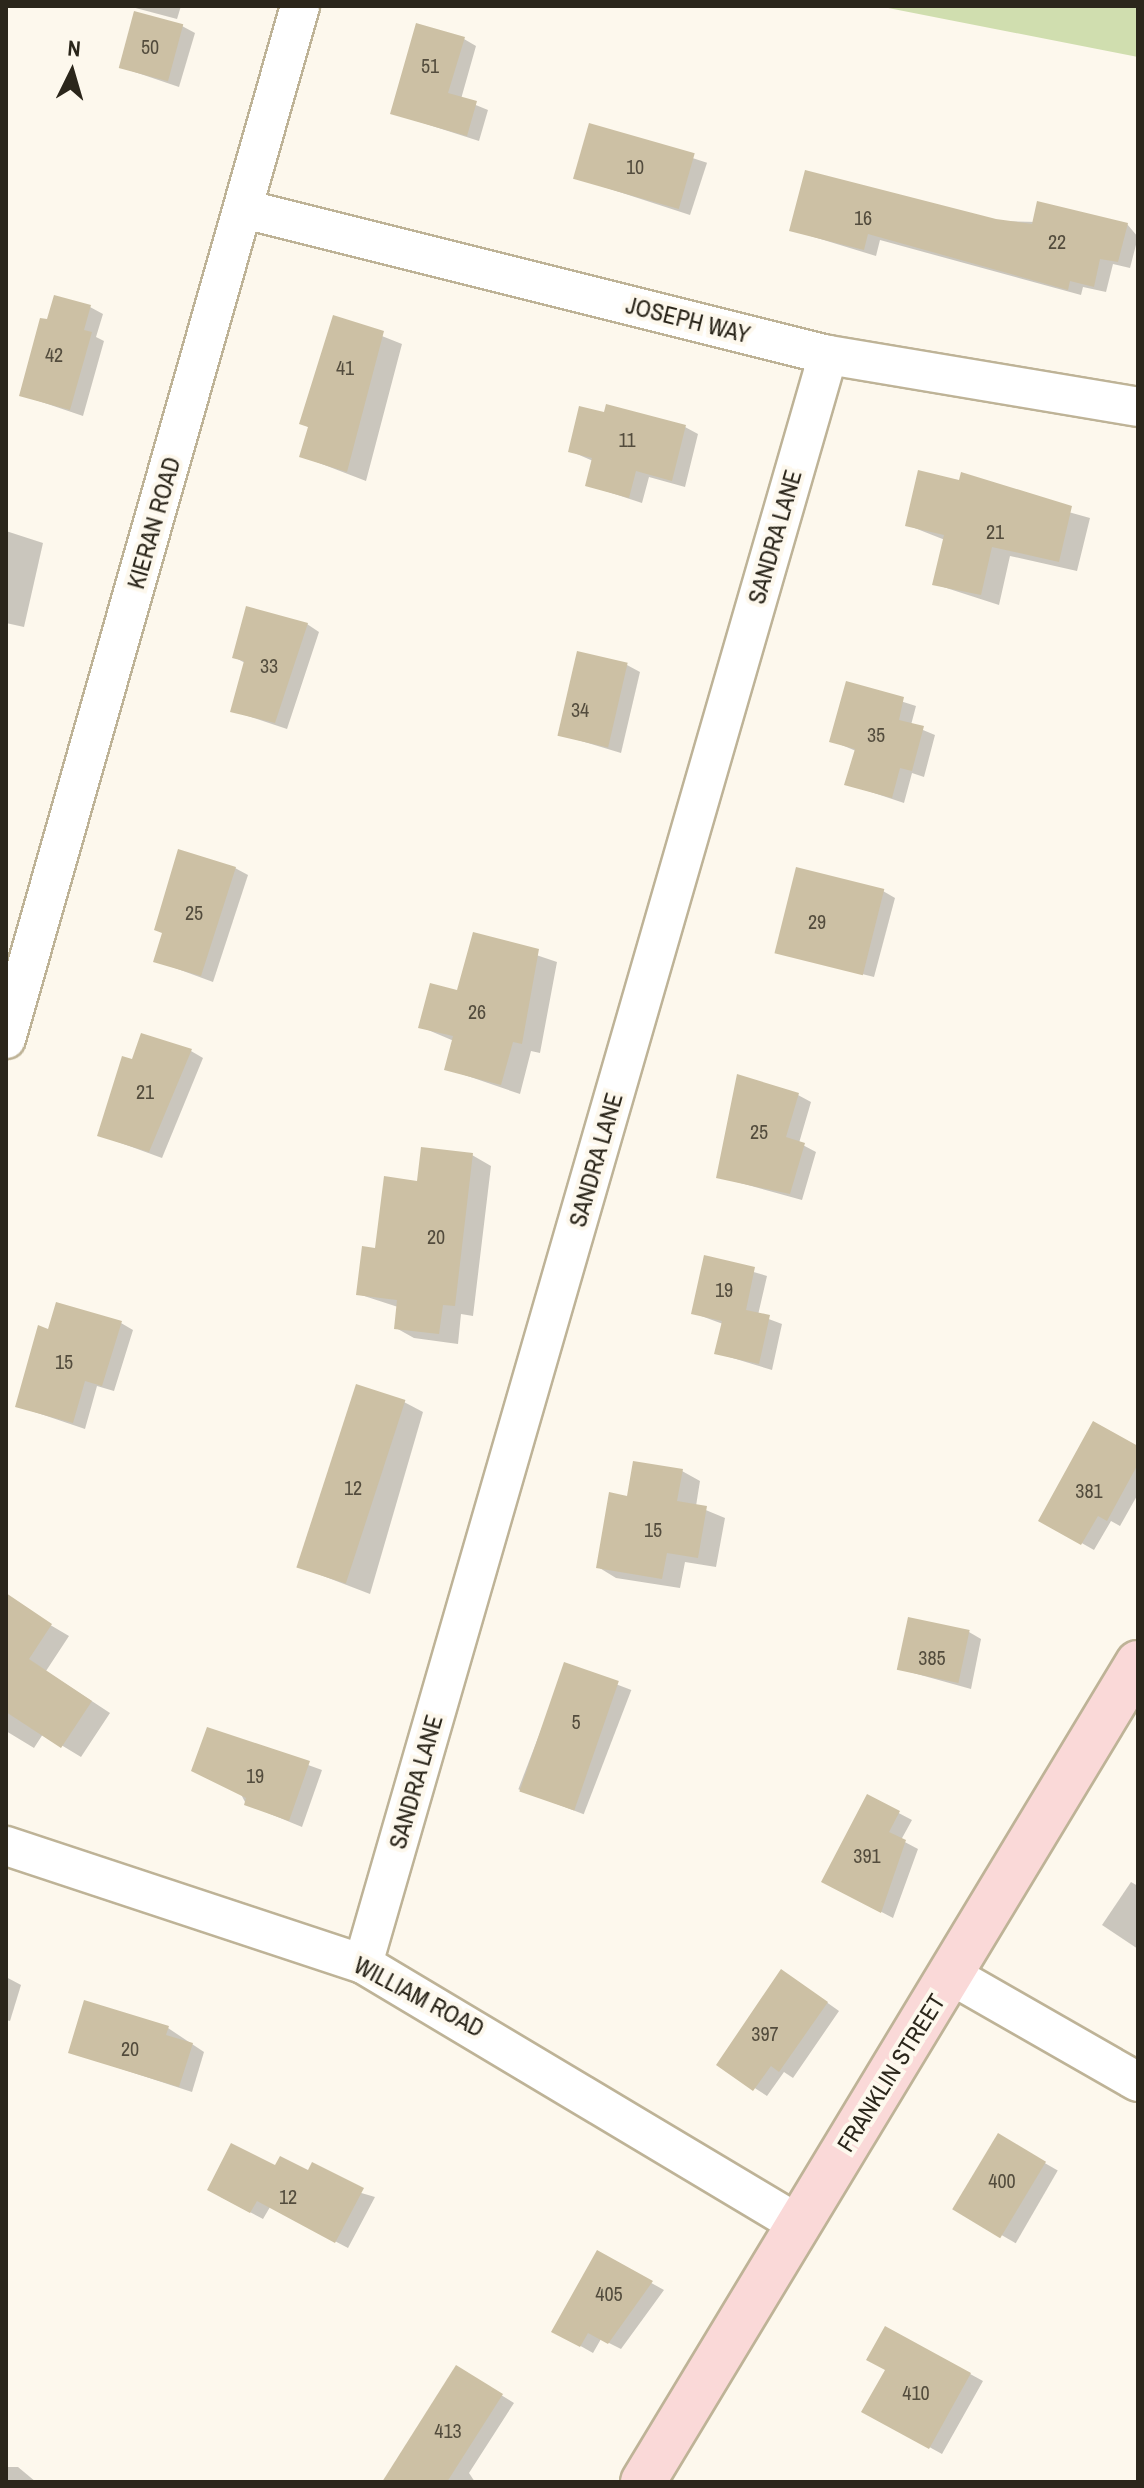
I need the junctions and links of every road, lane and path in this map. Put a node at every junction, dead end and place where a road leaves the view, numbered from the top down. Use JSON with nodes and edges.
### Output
{"nodes":[{"id":1,"x":300,"y":6,"type":"edge"},
{"id":2,"x":244,"y":209,"type":"junction"},
{"id":3,"x":828,"y":355,"type":"junction"},
{"id":4,"x":1138,"y":407,"type":"edge"},
{"id":5,"x":6,"y":1039,"type":"edge"},
{"id":6,"x":1138,"y":1663,"type":"edge"},
{"id":7,"x":6,"y":1846,"type":"edge"},
{"id":8,"x":363,"y":1964,"type":"junction"},
{"id":9,"x":951,"y":1975,"type":"junction"},
{"id":10,"x":1138,"y":2082,"type":"edge"},
{"id":11,"x":798,"y":2224,"type":"junction"},
{"id":12,"x":643,"y":2482,"type":"edge"}],
"edges":[{"from":1,"to":2,"type":"street","name":"KIERAN ROAD"},
{"from":2,"to":3,"type":"street","name":"JOSEPH WAY"},
{"from":2,"to":5,"type":"street","name":"KIERAN ROAD"},
{"from":3,"to":4,"type":"street","name":"JOSEPH WAY"},
{"from":3,"to":8,"type":"street","name":"SANDRA LANE"},
{"from":6,"to":9,"type":"main road","name":"FRANKLIN STREET"},
{"from":7,"to":8,"type":"street","name":"WILLIAM ROAD"},
{"from":8,"to":11,"type":"street","name":"WILLIAM ROAD"},
{"from":9,"to":10,"type":"street"},
{"from":9,"to":11,"type":"main road","name":"FRANKLIN STREET"},
{"from":11,"to":12,"type":"main road","name":"FRANKLIN STREET"}]}
